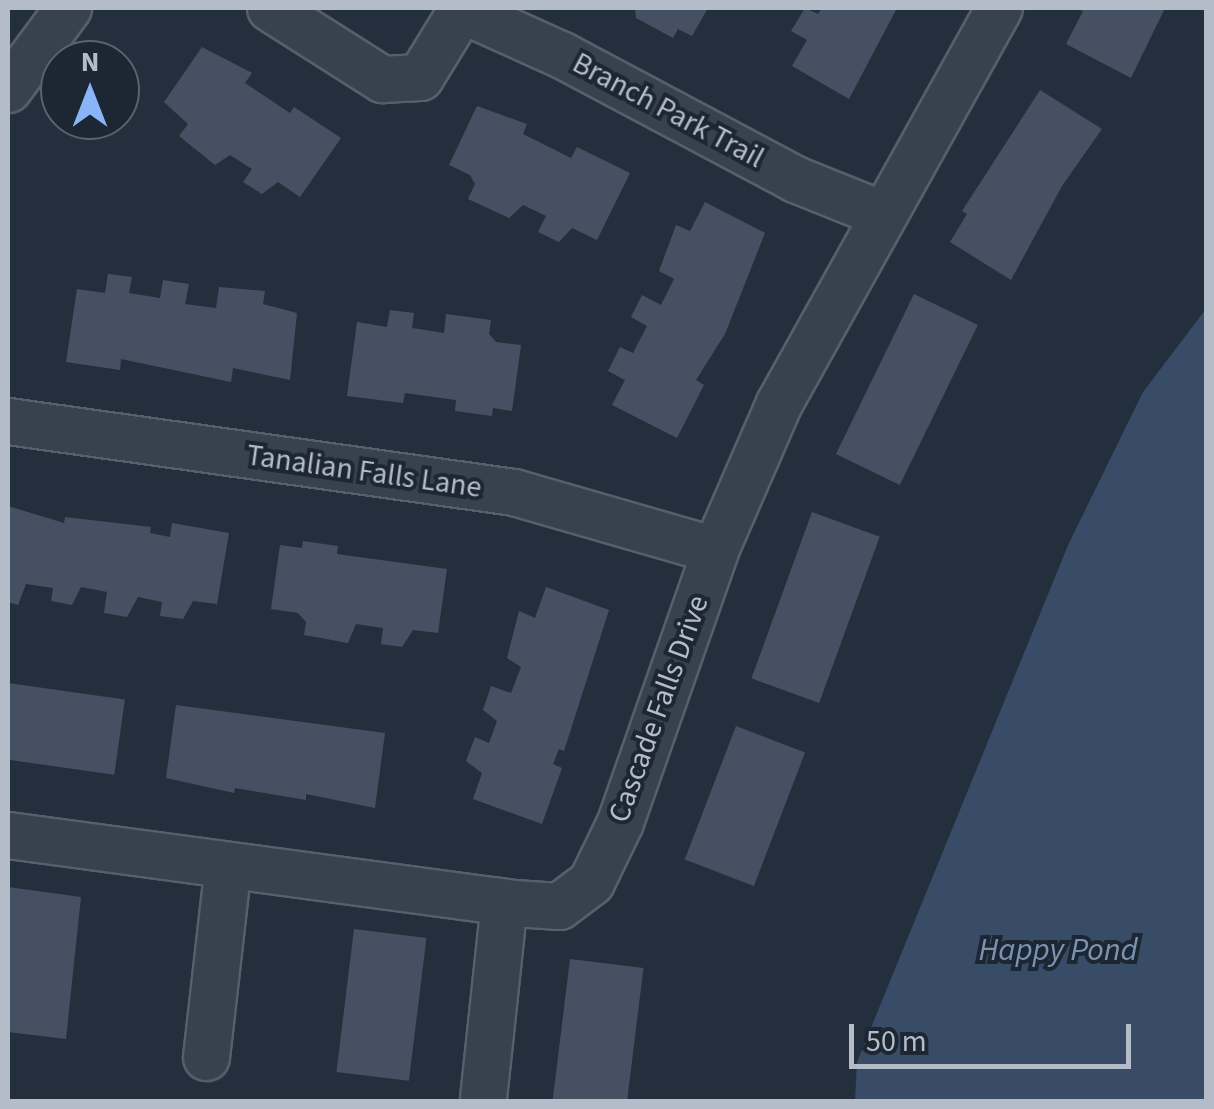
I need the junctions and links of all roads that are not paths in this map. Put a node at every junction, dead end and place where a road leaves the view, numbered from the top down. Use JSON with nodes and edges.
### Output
{"nodes":[{"id":1,"x":68,"y":8,"type":"edge"},
{"id":2,"x":270,"y":8,"type":"edge"},
{"id":3,"x":999,"y":8,"type":"edge"},
{"id":4,"x":460,"y":9,"type":"edge"},
{"id":5,"x":8,"y":89,"type":"edge"},
{"id":6,"x":880,"y":212,"type":"junction"},
{"id":7,"x":8,"y":421,"type":"edge"},
{"id":8,"x":715,"y":550,"type":"junction"},
{"id":9,"x":8,"y":835,"type":"edge"},
{"id":10,"x":228,"y":864,"type":"junction"},
{"id":11,"x":504,"y":902,"type":"junction"},
{"id":12,"x":206,"y":1056,"type":"dead end"},
{"id":13,"x":483,"y":1098,"type":"dead end"}],
"edges":[{"from":1,"to":5,"type":"street"},
{"from":2,"to":4,"type":"street"},
{"from":3,"to":6,"type":"street","name":"Cascade Falls Drive"},
{"from":4,"to":6,"type":"street","name":"Branch Park Trail"},
{"from":6,"to":8,"type":"street","name":"Cascade Falls Drive"},
{"from":7,"to":8,"type":"street","name":"Tanalian Falls Lane"},
{"from":8,"to":11,"type":"street","name":"Cascade Falls Drive"},
{"from":9,"to":10,"type":"street","name":"Cascade Falls Drive"},
{"from":10,"to":11,"type":"street","name":"Cascade Falls Drive"},
{"from":10,"to":12,"type":"street"},
{"from":11,"to":13,"type":"street"}]}
